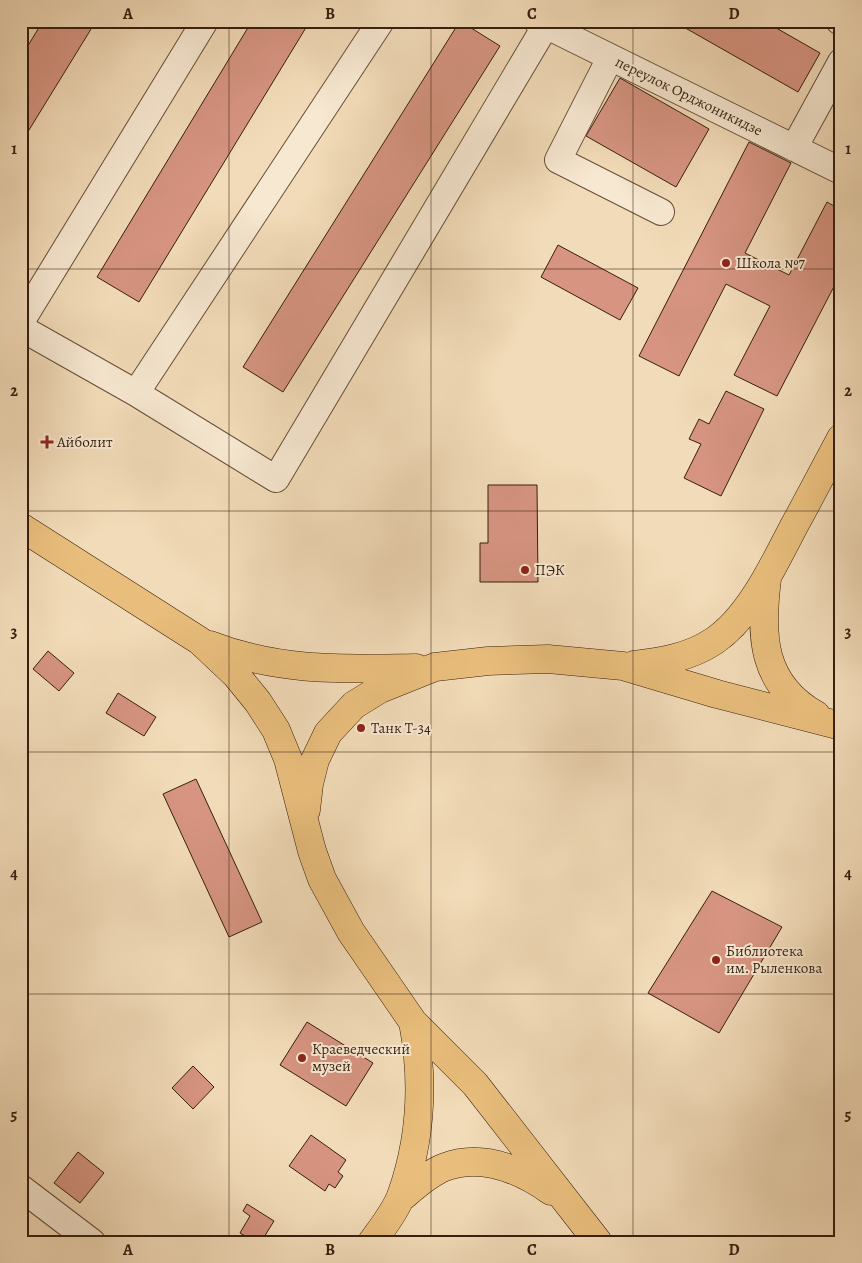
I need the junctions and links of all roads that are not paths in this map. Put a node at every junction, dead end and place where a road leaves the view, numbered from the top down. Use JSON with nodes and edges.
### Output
{"nodes":[{"id":1,"x":205,"y":21,"type":"edge"},
{"id":2,"x":381,"y":21,"type":"edge"},
{"id":3,"x":542,"y":23,"type":"edge"},
{"id":4,"x":610,"y":58,"type":"junction"},
{"id":5,"x":841,"y":62,"type":"edge"},
{"id":6,"x":794,"y":148,"type":"junction"},
{"id":7,"x":841,"y":171,"type":"edge"},
{"id":8,"x":661,"y":212,"type":"dead end"},
{"id":9,"x":21,"y":322,"type":"edge"},
{"id":10,"x":21,"y":328,"type":"edge"},
{"id":11,"x":136,"y":393,"type":"junction"},
{"id":12,"x":841,"y":438,"type":"edge"},
{"id":13,"x":21,"y":528,"type":"edge"},
{"id":14,"x":767,"y":579,"type":"junction"},
{"id":15,"x":200,"y":641,"type":"junction"},
{"id":16,"x":623,"y":666,"type":"junction"},
{"id":17,"x":435,"y":667,"type":"junction"},
{"id":18,"x":836,"y":725,"type":"edge"},
{"id":19,"x":304,"y":821,"type":"junction"},
{"id":20,"x":413,"y":1022,"type":"junction"},
{"id":21,"x":21,"y":1188,"type":"edge"},
{"id":22,"x":400,"y":1198,"type":"junction"},
{"id":23,"x":563,"y":1199,"type":"junction"},
{"id":24,"x":92,"y":1242,"type":"edge"},
{"id":25,"x":372,"y":1242,"type":"edge"},
{"id":26,"x":598,"y":1242,"type":"edge"}],
"edges":[{"from":1,"to":9,"type":"street"},
{"from":2,"to":11,"type":"street"},
{"from":3,"to":4,"type":"street","name":"переулок Орджоникидзе"},
{"from":3,"to":11,"type":"street"},
{"from":4,"to":6,"type":"street","name":"переулок Орджоникидзе"},
{"from":4,"to":8,"type":"street"},
{"from":5,"to":6,"type":"street"},
{"from":6,"to":7,"type":"street","name":"переулок Орджоникидзе"},
{"from":10,"to":11,"type":"street"},
{"from":12,"to":14,"type":"main road"},
{"from":13,"to":15,"type":"main road"},
{"from":14,"to":16,"type":"main road"},
{"from":14,"to":18,"type":"main road"},
{"from":15,"to":17,"type":"main road"},
{"from":15,"to":19,"type":"main road"},
{"from":16,"to":17,"type":"main road"},
{"from":16,"to":18,"type":"main road"},
{"from":17,"to":19,"type":"main road"},
{"from":19,"to":20,"type":"main road"},
{"from":20,"to":22,"type":"main road"},
{"from":20,"to":23,"type":"main road"},
{"from":21,"to":24,"type":"street"},
{"from":22,"to":23,"type":"main road"},
{"from":22,"to":25,"type":"main road"},
{"from":23,"to":26,"type":"main road"}]}
